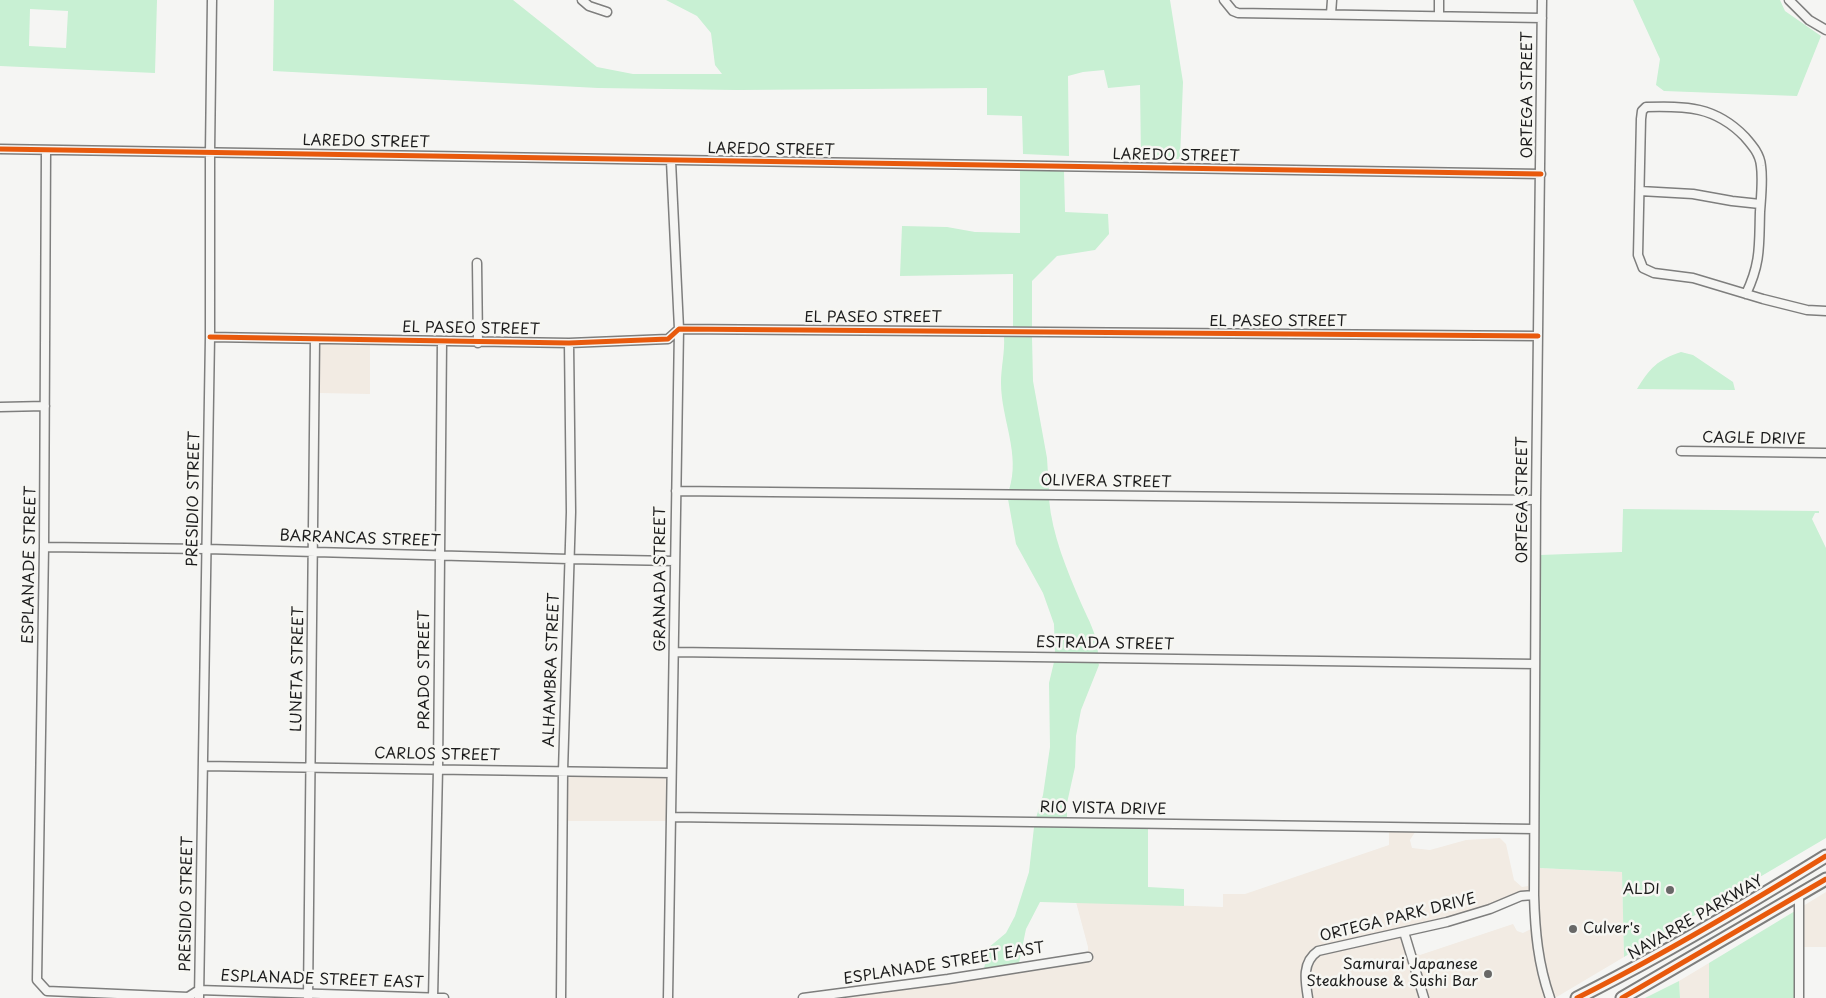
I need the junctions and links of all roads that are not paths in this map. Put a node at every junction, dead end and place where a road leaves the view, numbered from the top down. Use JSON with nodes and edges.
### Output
{"nodes":[{"id":1,"x":212,"y":0,"type":"edge"},
{"id":2,"x":582,"y":0,"type":"edge"},
{"id":3,"x":1224,"y":0,"type":"edge"},
{"id":4,"x":1332,"y":0,"type":"edge"},
{"id":5,"x":1439,"y":0,"type":"edge"},
{"id":6,"x":1542,"y":0,"type":"edge"},
{"id":7,"x":1789,"y":0,"type":"edge"},
{"id":8,"x":607,"y":12,"type":"dead end"},
{"id":9,"x":1331,"y":14,"type":"junction"},
{"id":10,"x":1439,"y":15,"type":"junction"},
{"id":11,"x":1542,"y":18,"type":"junction"},
{"id":12,"x":1826,"y":30,"type":"edge"},
{"id":13,"x":0,"y":149,"type":"edge"},
{"id":14,"x":46,"y":150,"type":"junction"},
{"id":15,"x":210,"y":152,"type":"junction"},
{"id":16,"x":672,"y":161,"type":"junction"},
{"id":17,"x":1541,"y":174,"type":"junction"},
{"id":18,"x":1640,"y":190,"type":"junction"},
{"id":19,"x":1760,"y":204,"type":"junction"},
{"id":20,"x":478,"y":262,"type":"dead end"},
{"id":21,"x":1746,"y":294,"type":"junction"},
{"id":22,"x":1826,"y":311,"type":"edge"},
{"id":23,"x":679,"y":329,"type":"junction"},
{"id":24,"x":1538,"y":336,"type":"junction"},
{"id":25,"x":210,"y":337,"type":"junction"},
{"id":26,"x":315,"y":340,"type":"junction"},
{"id":27,"x":442,"y":342,"type":"junction"},
{"id":28,"x":478,"y":343,"type":"junction"},
{"id":29,"x":569,"y":343,"type":"junction"},
{"id":30,"x":45,"y":406,"type":"junction"},
{"id":31,"x":0,"y":407,"type":"edge"},
{"id":32,"x":1681,"y":451,"type":"dead end"},
{"id":33,"x":1826,"y":453,"type":"edge"},
{"id":34,"x":676,"y":491,"type":"junction"},
{"id":35,"x":1536,"y":500,"type":"junction"},
{"id":36,"x":44,"y":547,"type":"junction"},
{"id":37,"x":207,"y":549,"type":"junction"},
{"id":38,"x":314,"y":551,"type":"junction"},
{"id":39,"x":440,"y":555,"type":"junction"},
{"id":40,"x":569,"y":560,"type":"junction"},
{"id":41,"x":675,"y":560,"type":"junction"},
{"id":42,"x":675,"y":652,"type":"junction"},
{"id":43,"x":1535,"y":664,"type":"junction"},
{"id":44,"x":203,"y":766,"type":"junction"},
{"id":45,"x":310,"y":768,"type":"junction"},
{"id":46,"x":438,"y":769,"type":"junction"},
{"id":47,"x":563,"y":771,"type":"junction"},
{"id":48,"x":671,"y":773,"type":"junction"},
{"id":49,"x":672,"y":817,"type":"junction"},
{"id":50,"x":1534,"y":829,"type":"junction"},
{"id":51,"x":1826,"y":856,"type":"edge"},
{"id":52,"x":1826,"y":879,"type":"edge"},
{"id":53,"x":1534,"y":895,"type":"junction"},
{"id":54,"x":1799,"y":895,"type":"junction"},
{"id":55,"x":1404,"y":932,"type":"junction"},
{"id":56,"x":1088,"y":957,"type":"dead end"},
{"id":57,"x":199,"y":994,"type":"edge"},
{"id":58,"x":308,"y":996,"type":"edge"},
{"id":59,"x":839,"y":996,"type":"edge"},
{"id":60,"x":434,"y":998,"type":"edge"},
{"id":61,"x":444,"y":998,"type":"edge"},
{"id":62,"x":561,"y":998,"type":"edge"},
{"id":63,"x":668,"y":998,"type":"edge"},
{"id":64,"x":803,"y":998,"type":"edge"},
{"id":65,"x":1308,"y":998,"type":"edge"},
{"id":66,"x":1424,"y":998,"type":"edge"},
{"id":67,"x":1550,"y":998,"type":"edge"},
{"id":68,"x":1577,"y":998,"type":"edge"},
{"id":69,"x":1622,"y":998,"type":"edge"},
{"id":70,"x":1799,"y":998,"type":"edge"}],
"edges":[{"from":1,"to":15,"type":"street","name":"PRESIDIO STREET"},
{"from":2,"to":8,"type":"street"},
{"from":3,"to":9,"type":"street"},
{"from":4,"to":9,"type":"street"},
{"from":5,"to":10,"type":"street"},
{"from":6,"to":11,"type":"street","name":"ORTEGA STREET"},
{"from":7,"to":12,"type":"street"},
{"from":9,"to":10,"type":"street"},
{"from":10,"to":11,"type":"street"},
{"from":11,"to":17,"type":"street","name":"ORTEGA STREET"},
{"from":13,"to":14,"type":"street","name":"LAREDO STREET"},
{"from":14,"to":15,"type":"street","name":"LAREDO STREET"},
{"from":14,"to":30,"type":"street","name":"ESPLANADE STREET"},
{"from":15,"to":16,"type":"street","name":"LAREDO STREET"},
{"from":15,"to":25,"type":"street","name":"PRESIDIO STREET"},
{"from":16,"to":17,"type":"street","name":"LAREDO STREET"},
{"from":16,"to":23,"type":"street","name":"GRANADA STREET"},
{"from":17,"to":24,"type":"street","name":"ORTEGA STREET"},
{"from":18,"to":19,"type":"street"},
{"from":18,"to":19,"type":"street"},
{"from":18,"to":21,"type":"street"},
{"from":19,"to":21,"type":"street"},
{"from":20,"to":28,"type":"street"},
{"from":21,"to":22,"type":"street"},
{"from":23,"to":24,"type":"street","name":"EL PASEO STREET"},
{"from":23,"to":29,"type":"street","name":"EL PASEO STREET"},
{"from":23,"to":34,"type":"street","name":"GRANADA STREET"},
{"from":24,"to":35,"type":"street","name":"ORTEGA STREET"},
{"from":25,"to":26,"type":"street","name":"EL PASEO STREET"},
{"from":25,"to":37,"type":"street","name":"PRESIDIO STREET"},
{"from":26,"to":27,"type":"street","name":"EL PASEO STREET"},
{"from":26,"to":38,"type":"street","name":"LUNETA STREET"},
{"from":27,"to":28,"type":"street","name":"EL PASEO STREET"},
{"from":27,"to":39,"type":"street","name":"PRADO STREET"},
{"from":28,"to":29,"type":"street","name":"EL PASEO STREET"},
{"from":29,"to":40,"type":"street","name":"ALHAMBRA STREET"},
{"from":30,"to":31,"type":"street"},
{"from":30,"to":36,"type":"street","name":"ESPLANADE STREET"},
{"from":32,"to":33,"type":"street","name":"CAGLE DRIVE"},
{"from":34,"to":35,"type":"street","name":"OLIVERA STREET"},
{"from":34,"to":41,"type":"street","name":"GRANADA STREET"},
{"from":35,"to":43,"type":"street","name":"ORTEGA STREET"},
{"from":36,"to":37,"type":"street","name":"BARRANCAS STREET"},
{"from":36,"to":57,"type":"street","name":"ESPLANADE STREET"},
{"from":37,"to":38,"type":"street","name":"BARRANCAS STREET"},
{"from":37,"to":44,"type":"street","name":"PRESIDIO STREET"},
{"from":38,"to":39,"type":"street","name":"BARRANCAS STREET"},
{"from":38,"to":45,"type":"street","name":"LUNETA STREET"},
{"from":39,"to":40,"type":"street","name":"BARRANCAS STREET"},
{"from":39,"to":46,"type":"street","name":"PRADO STREET"},
{"from":40,"to":41,"type":"street","name":"BARRANCAS STREET"},
{"from":40,"to":47,"type":"street","name":"ALHAMBRA STREET"},
{"from":41,"to":42,"type":"street","name":"GRANADA STREET"},
{"from":42,"to":43,"type":"street","name":"ESTRADA STREET"},
{"from":42,"to":48,"type":"street","name":"GRANADA STREET"},
{"from":43,"to":50,"type":"street","name":"ORTEGA STREET"},
{"from":44,"to":45,"type":"street","name":"CARLOS STREET"},
{"from":44,"to":57,"type":"street","name":"PRESIDIO STREET"},
{"from":45,"to":46,"type":"street","name":"CARLOS STREET"},
{"from":45,"to":58,"type":"street","name":"LUNETA STREET"},
{"from":46,"to":47,"type":"street","name":"CARLOS STREET"},
{"from":46,"to":60,"type":"street","name":"PRADO STREET"},
{"from":47,"to":48,"type":"street","name":"CARLOS STREET"},
{"from":47,"to":62,"type":"street","name":"ALHAMBRA STREET"},
{"from":48,"to":49,"type":"street","name":"GRANADA STREET"},
{"from":49,"to":50,"type":"street","name":"RIO VISTA DRIVE"},
{"from":49,"to":63,"type":"street","name":"GRANADA STREET"},
{"from":50,"to":53,"type":"street","name":"ORTEGA STREET"},
{"from":51,"to":68,"type":"highway","name":"NAVARRE PARKWAY"},
{"from":52,"to":54,"type":"highway"},
{"from":53,"to":55,"type":"street","name":"ORTEGA PARK DRIVE"},
{"from":53,"to":67,"type":"street","name":"ORTEGA STREET"},
{"from":54,"to":69,"type":"highway"},
{"from":54,"to":70,"type":"street"},
{"from":55,"to":65,"type":"street","name":"ORTEGA PARK DRIVE"},
{"from":55,"to":66,"type":"street"},
{"from":56,"to":59,"type":"street","name":"ESPLANADE STREET EAST"},
{"from":57,"to":58,"type":"street","name":"ESPLANADE STREET EAST"},
{"from":58,"to":60,"type":"street","name":"ESPLANADE STREET EAST"},
{"from":59,"to":64,"type":"street","name":"ESPLANADE STREET EAST"},
{"from":60,"to":61,"type":"street","name":"ESPLANADE STREET EAST"}]}
